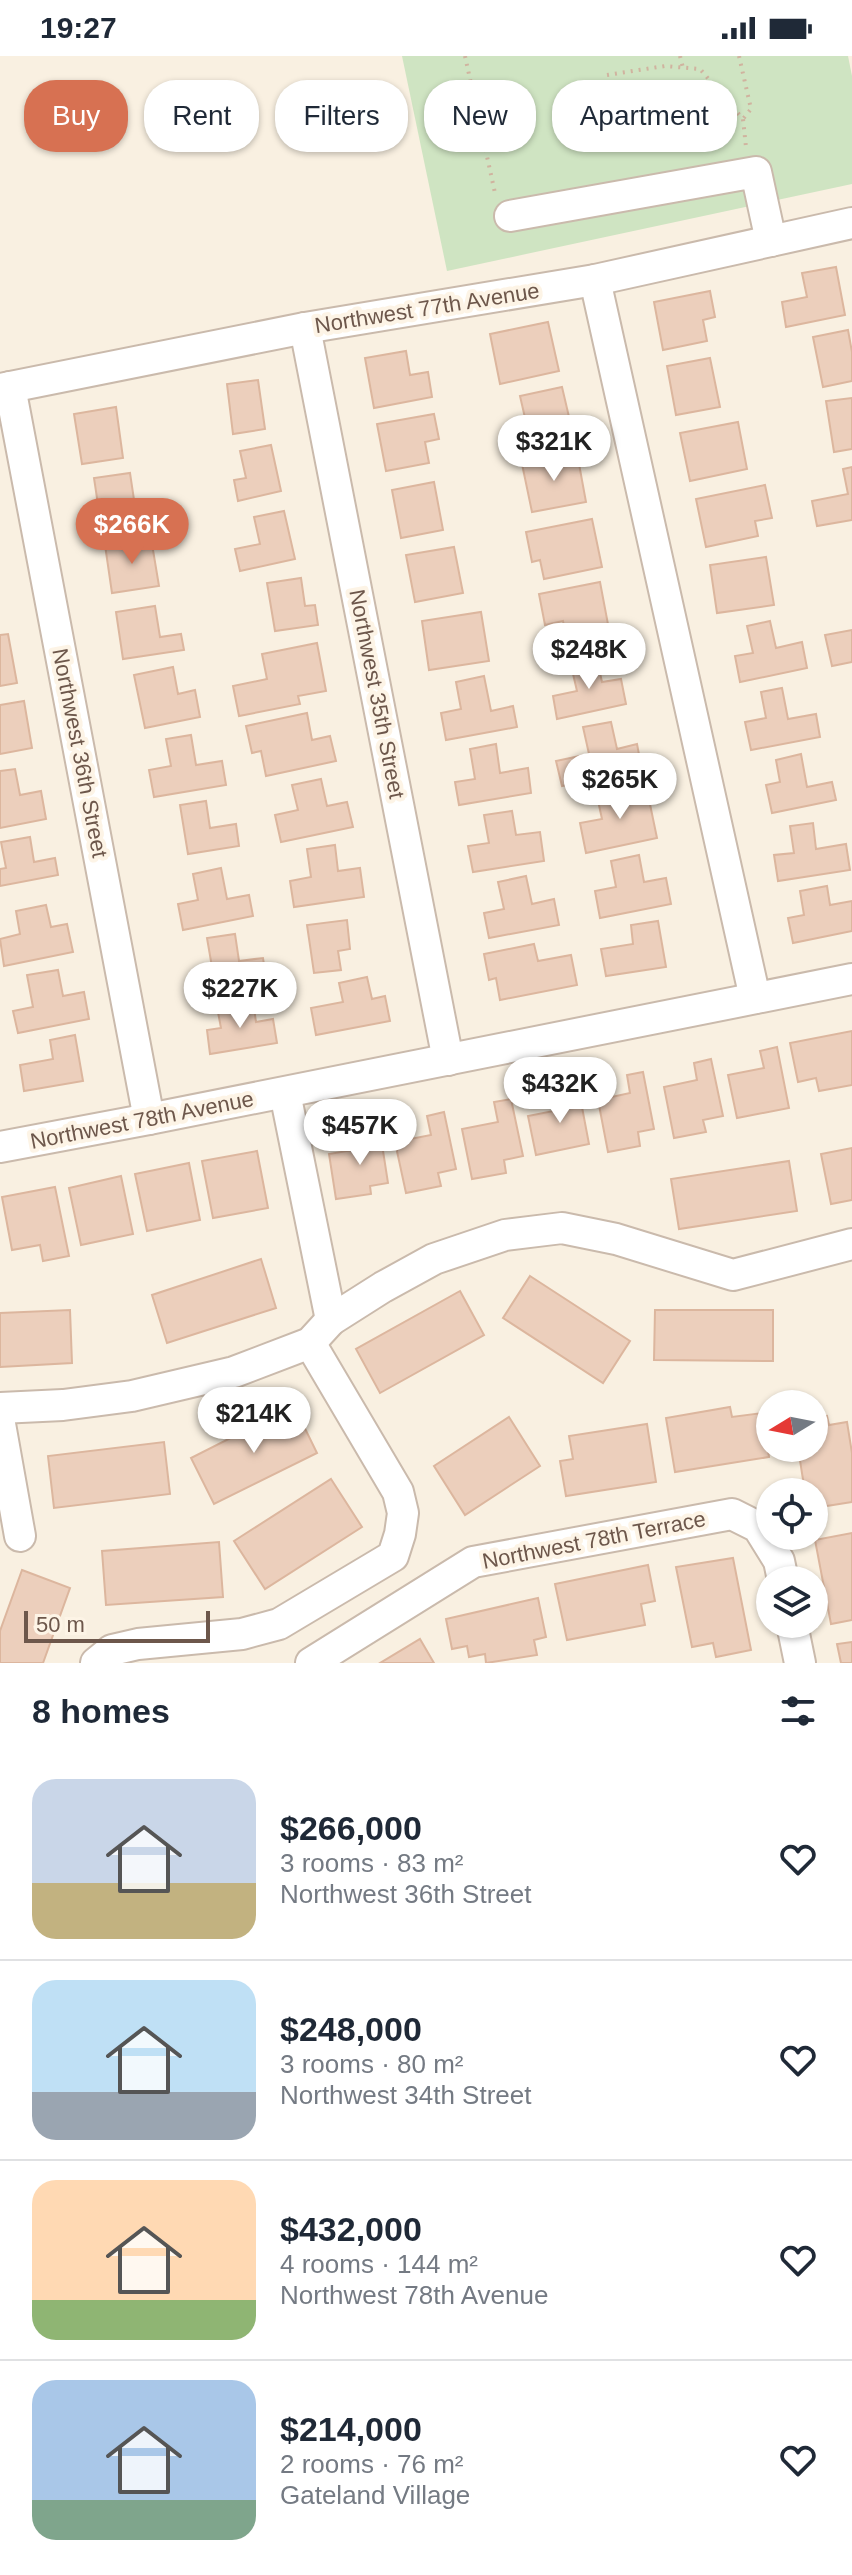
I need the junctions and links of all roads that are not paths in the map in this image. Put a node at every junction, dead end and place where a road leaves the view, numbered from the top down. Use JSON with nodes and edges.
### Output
{"nodes":[{"id":1,"x":507,"y":204,"type":"road end"},
{"id":2,"x":852,"y":223,"type":"edge"},
{"id":3,"x":771,"y":241,"type":"junction"},
{"id":4,"x":595,"y":280,"type":"junction"},
{"id":5,"x":305,"y":328,"type":"junction"},
{"id":6,"x":5,"y":388,"type":"edge"},
{"id":7,"x":852,"y":979,"type":"edge"},
{"id":8,"x":755,"y":998,"type":"junction"},
{"id":9,"x":448,"y":1060,"type":"junction"},
{"id":10,"x":285,"y":1093,"type":"junction"},
{"id":11,"x":149,"y":1119,"type":"junction"},
{"id":12,"x":0,"y":1147,"type":"edge"},
{"id":13,"x":852,"y":1244,"type":"edge"},
{"id":14,"x":331,"y":1320,"type":"junction"},
{"id":15,"x":310,"y":1343,"type":"junction"},
{"id":16,"x":0,"y":1408,"type":"edge"},
{"id":17,"x":0,"y":1424,"type":"edge"},
{"id":18,"x":20,"y":1536,"type":"dead end"},
{"id":19,"x":780,"y":1566,"type":"edge"},
{"id":20,"x":795,"y":1638,"type":"edge"},
{"id":21,"x":96,"y":1663,"type":"edge"},
{"id":22,"x":311,"y":1663,"type":"edge"},
{"id":23,"x":800,"y":1663,"type":"edge"}],
"edges":[{"from":1,"to":3,"type":"street"},
{"from":2,"to":3,"type":"street","name":"Northwest 77th Avenue"},
{"from":3,"to":4,"type":"street","name":"Northwest 77th Avenue"},
{"from":4,"to":5,"type":"street","name":"Northwest 77th Avenue"},
{"from":4,"to":8,"type":"street"},
{"from":5,"to":6,"type":"street","name":"Northwest 77th Avenue"},
{"from":5,"to":9,"type":"street","name":"Northwest 35th Street"},
{"from":6,"to":11,"type":"street","name":"Northwest 36th Street"},
{"from":7,"to":8,"type":"street","name":"Northwest 78th Avenue"},
{"from":8,"to":9,"type":"street","name":"Northwest 78th Avenue"},
{"from":9,"to":10,"type":"street","name":"Northwest 78th Avenue"},
{"from":10,"to":11,"type":"street","name":"Northwest 78th Avenue"},
{"from":10,"to":14,"type":"street","name":"Northwest 78th Avenue"},
{"from":11,"to":12,"type":"street","name":"Northwest 78th Avenue"},
{"from":13,"to":14,"type":"street"},
{"from":14,"to":15,"type":"street"},
{"from":15,"to":16,"type":"street"},
{"from":15,"to":21,"type":"street"},
{"from":17,"to":18,"type":"street"},
{"from":19,"to":22,"type":"street","name":"Northwest 78th Terrace"},
{"from":20,"to":23,"type":"street"}]}
